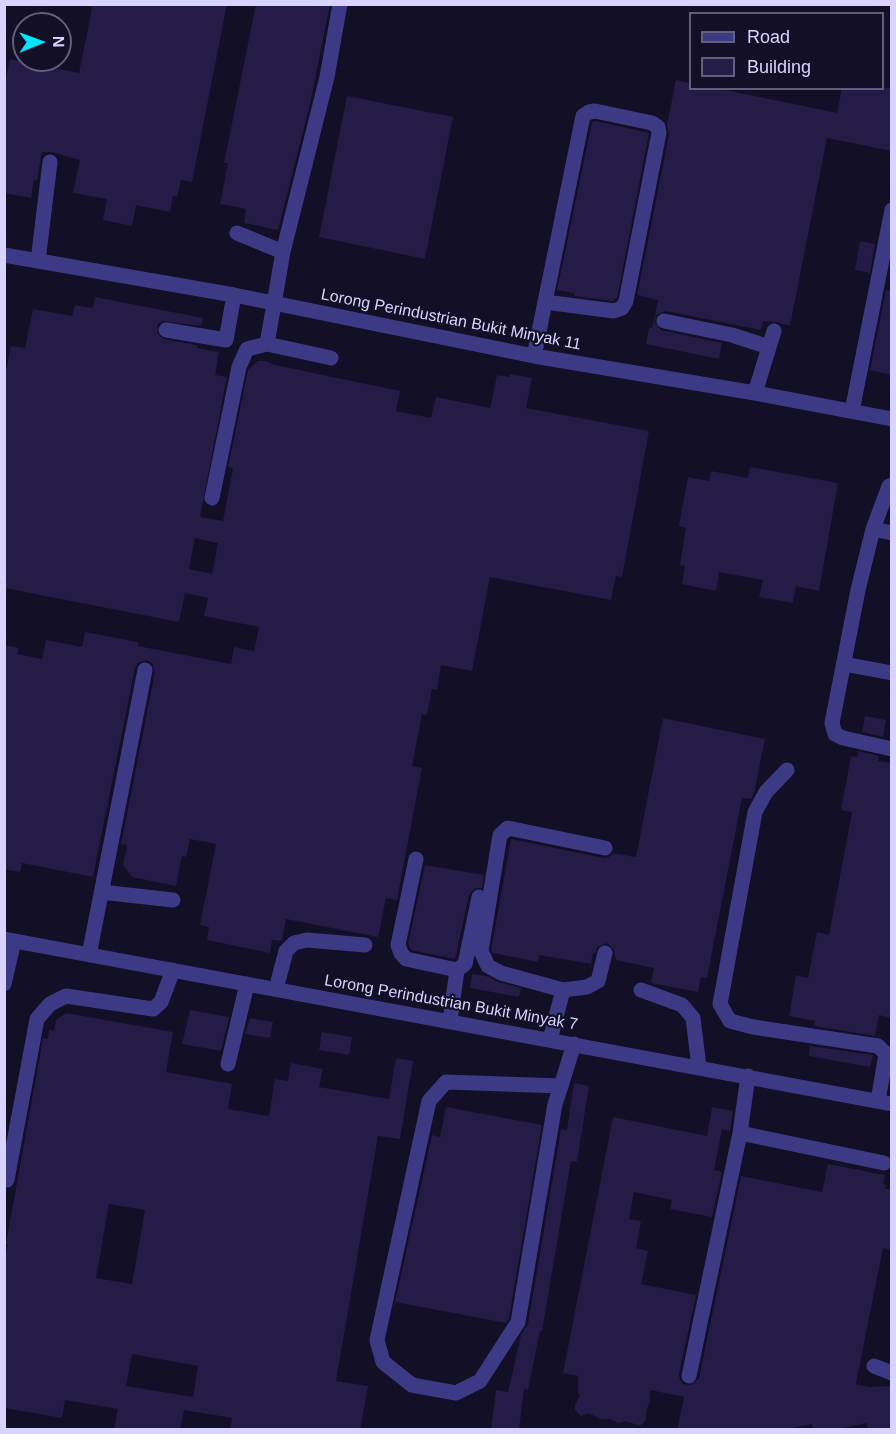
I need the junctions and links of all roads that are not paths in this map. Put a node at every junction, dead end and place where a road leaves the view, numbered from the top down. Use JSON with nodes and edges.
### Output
{"nodes":[{"id":1,"x":340,"y":4,"type":"edge"},
{"id":2,"x":50,"y":162,"type":"dead end"},
{"id":3,"x":891,"y":210,"type":"edge"},
{"id":4,"x":237,"y":233,"type":"dead end"},
{"id":5,"x":283,"y":252,"type":"junction"},
{"id":6,"x":4,"y":255,"type":"edge"},
{"id":7,"x":38,"y":261,"type":"junction"},
{"id":8,"x":234,"y":295,"type":"junction"},
{"id":9,"x":545,"y":302,"type":"junction"},
{"id":10,"x":273,"y":303,"type":"junction"},
{"id":11,"x":664,"y":321,"type":"dead end"},
{"id":12,"x":166,"y":330,"type":"dead end"},
{"id":13,"x":774,"y":331,"type":"dead end"},
{"id":14,"x":267,"y":344,"type":"junction"},
{"id":15,"x":769,"y":347,"type":"junction"},
{"id":16,"x":534,"y":356,"type":"junction"},
{"id":17,"x":331,"y":358,"type":"dead end"},
{"id":18,"x":755,"y":393,"type":"junction"},
{"id":19,"x":852,"y":411,"type":"junction"},
{"id":20,"x":891,"y":419,"type":"edge"},
{"id":21,"x":891,"y":485,"type":"edge"},
{"id":22,"x":212,"y":498,"type":"dead end"},
{"id":23,"x":873,"y":529,"type":"junction"},
{"id":24,"x":891,"y":533,"type":"edge"},
{"id":25,"x":844,"y":664,"type":"junction"},
{"id":26,"x":146,"y":670,"type":"dead end"},
{"id":27,"x":891,"y":673,"type":"edge"},
{"id":28,"x":891,"y":749,"type":"edge"},
{"id":29,"x":787,"y":770,"type":"dead end"},
{"id":30,"x":605,"y":848,"type":"dead end"},
{"id":31,"x":417,"y":860,"type":"dead end"},
{"id":32,"x":101,"y":892,"type":"junction"},
{"id":33,"x":479,"y":897,"type":"dead end"},
{"id":34,"x":173,"y":900,"type":"dead end"},
{"id":35,"x":9,"y":940,"type":"edge"},
{"id":36,"x":365,"y":945,"type":"dead end"},
{"id":37,"x":604,"y":953,"type":"dead end"},
{"id":38,"x":89,"y":955,"type":"junction"},
{"id":39,"x":173,"y":970,"type":"junction"},
{"id":40,"x":456,"y":970,"type":"junction"},
{"id":41,"x":4,"y":984,"type":"edge"},
{"id":42,"x":247,"y":984,"type":"junction"},
{"id":43,"x":276,"y":989,"type":"junction"},
{"id":44,"x":563,"y":990,"type":"junction"},
{"id":45,"x":641,"y":990,"type":"dead end"},
{"id":46,"x":450,"y":1021,"type":"junction"},
{"id":47,"x":550,"y":1040,"type":"junction"},
{"id":48,"x":574,"y":1044,"type":"junction"},
{"id":49,"x":228,"y":1064,"type":"dead end"},
{"id":50,"x":699,"y":1067,"type":"junction"},
{"id":51,"x":748,"y":1077,"type":"junction"},
{"id":52,"x":561,"y":1086,"type":"junction"},
{"id":53,"x":885,"y":1102,"type":"edge"},
{"id":54,"x":740,"y":1133,"type":"junction"},
{"id":55,"x":884,"y":1163,"type":"dead end"},
{"id":56,"x":7,"y":1180,"type":"dead end"},
{"id":57,"x":874,"y":1366,"type":"dead end"},
{"id":58,"x":891,"y":1373,"type":"edge"},
{"id":59,"x":689,"y":1376,"type":"dead end"}],
"edges":[{"from":1,"to":5,"type":"street"},
{"from":2,"to":7,"type":"street"},
{"from":3,"to":19,"type":"street"},
{"from":4,"to":5,"type":"street"},
{"from":5,"to":10,"type":"street"},
{"from":6,"to":7,"type":"street","name":"Lorong Perindustrian Bukit Minyak 11"},
{"from":7,"to":8,"type":"street","name":"Lorong Perindustrian Bukit Minyak 11"},
{"from":8,"to":10,"type":"street","name":"Lorong Perindustrian Bukit Minyak 11"},
{"from":8,"to":12,"type":"street"},
{"from":9,"to":9,"type":"street"},
{"from":9,"to":16,"type":"street"},
{"from":10,"to":14,"type":"street"},
{"from":10,"to":16,"type":"street","name":"Lorong Perindustrian Bukit Minyak 11"},
{"from":11,"to":15,"type":"street"},
{"from":13,"to":15,"type":"street"},
{"from":14,"to":17,"type":"street"},
{"from":14,"to":22,"type":"street"},
{"from":15,"to":18,"type":"street"},
{"from":16,"to":18,"type":"street","name":"Lorong Perindustrian Bukit Minyak 11"},
{"from":18,"to":19,"type":"street","name":"Lorong Perindustrian Bukit Minyak 11"},
{"from":19,"to":20,"type":"street","name":"Lorong Perindustrian Bukit Minyak 11"},
{"from":21,"to":23,"type":"street"},
{"from":23,"to":24,"type":"street"},
{"from":23,"to":25,"type":"street"},
{"from":25,"to":27,"type":"street"},
{"from":25,"to":28,"type":"street"},
{"from":26,"to":32,"type":"street"},
{"from":29,"to":53,"type":"street"},
{"from":30,"to":44,"type":"street"},
{"from":31,"to":40,"type":"street"},
{"from":32,"to":34,"type":"street"},
{"from":32,"to":38,"type":"street"},
{"from":33,"to":40,"type":"street"},
{"from":35,"to":38,"type":"street","name":"Lorong Perindustrian Bukit Minyak 7"},
{"from":35,"to":41,"type":"street"},
{"from":36,"to":43,"type":"street"},
{"from":37,"to":44,"type":"street"},
{"from":38,"to":39,"type":"street","name":"Lorong Perindustrian Bukit Minyak 7"},
{"from":39,"to":42,"type":"street","name":"Lorong Perindustrian Bukit Minyak 7"},
{"from":39,"to":56,"type":"street"},
{"from":40,"to":46,"type":"street"},
{"from":42,"to":43,"type":"street","name":"Lorong Perindustrian Bukit Minyak 7"},
{"from":42,"to":49,"type":"street"},
{"from":43,"to":46,"type":"street","name":"Lorong Perindustrian Bukit Minyak 7"},
{"from":44,"to":47,"type":"street"},
{"from":45,"to":50,"type":"street"},
{"from":46,"to":47,"type":"street","name":"Lorong Perindustrian Bukit Minyak 7"},
{"from":47,"to":48,"type":"street","name":"Lorong Perindustrian Bukit Minyak 7"},
{"from":48,"to":50,"type":"street","name":"Lorong Perindustrian Bukit Minyak 7"},
{"from":48,"to":52,"type":"street"},
{"from":50,"to":51,"type":"street","name":"Lorong Perindustrian Bukit Minyak 7"},
{"from":51,"to":53,"type":"street","name":"Lorong Perindustrian Bukit Minyak 7"},
{"from":51,"to":54,"type":"street"},
{"from":52,"to":52,"type":"street"},
{"from":54,"to":55,"type":"street"},
{"from":54,"to":59,"type":"street"},
{"from":57,"to":58,"type":"street"}]}
